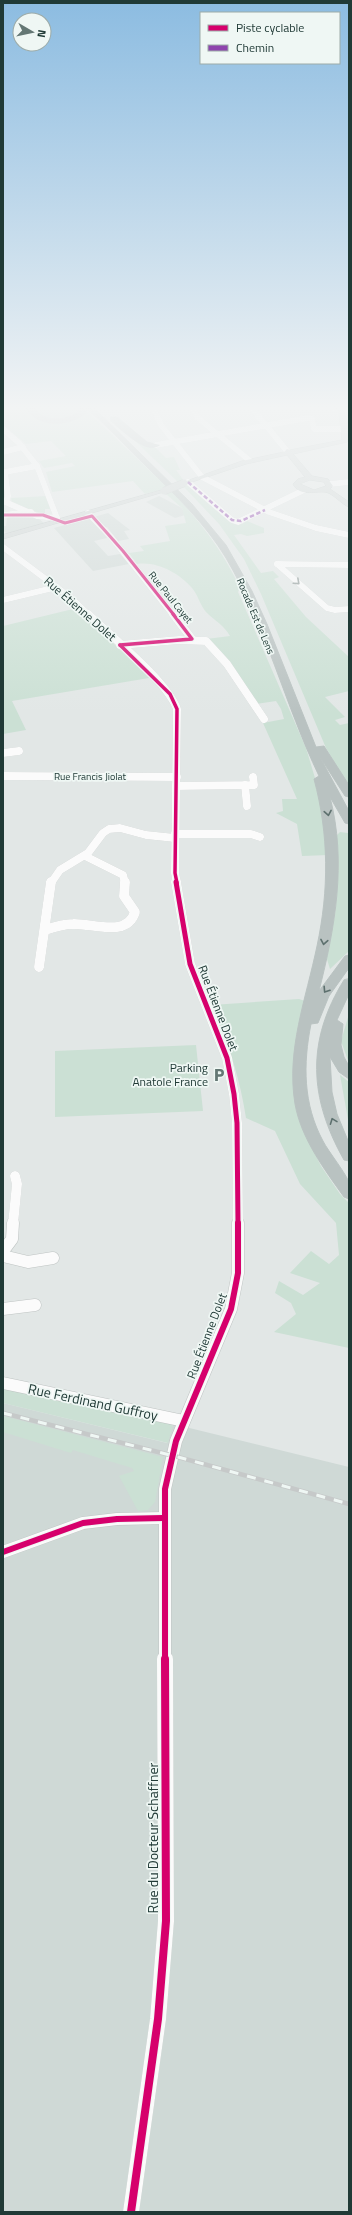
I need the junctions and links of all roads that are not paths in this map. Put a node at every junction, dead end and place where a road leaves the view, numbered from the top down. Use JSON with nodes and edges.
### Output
{"nodes":[{"id":1,"x":21,"y":508,"type":"edge"},
{"id":2,"x":55,"y":508,"type":"edge"},
{"id":3,"x":111,"y":508,"type":"edge"},
{"id":4,"x":192,"y":508,"type":"edge"},
{"id":5,"x":198,"y":508,"type":"edge"},
{"id":6,"x":218,"y":508,"type":"edge"},
{"id":7,"x":262,"y":508,"type":"edge"},
{"id":8,"x":268,"y":508,"type":"edge"},
{"id":9,"x":265,"y":510,"type":"junction"},
{"id":10,"x":30,"y":512,"type":"junction"},
{"id":11,"x":90,"y":514,"type":"junction"},
{"id":12,"x":3,"y":515,"type":"edge"},
{"id":13,"x":61,"y":521,"type":"junction"},
{"id":14,"x":349,"y":535,"type":"edge"},
{"id":15,"x":3,"y":539,"type":"edge"},
{"id":16,"x":3,"y":547,"type":"edge"},
{"id":17,"x":349,"y":565,"type":"edge"},
{"id":18,"x":57,"y":587,"type":"junction"},
{"id":19,"x":3,"y":600,"type":"edge"},
{"id":20,"x":349,"y":609,"type":"edge"},
{"id":21,"x":192,"y":639,"type":"junction"},
{"id":22,"x":120,"y":644,"type":"junction"},
{"id":23,"x":264,"y":719,"type":"dead end"},
{"id":24,"x":314,"y":735,"type":"junction"},
{"id":25,"x":310,"y":748,"type":"junction"},
{"id":26,"x":19,"y":751,"type":"dead end"},
{"id":27,"x":3,"y":753,"type":"edge"},
{"id":28,"x":3,"y":776,"type":"edge"},
{"id":29,"x":177,"y":777,"type":"junction"},
{"id":30,"x":253,"y":777,"type":"dead end"},
{"id":31,"x":245,"y":785,"type":"junction"},
{"id":32,"x":176,"y":786,"type":"junction"},
{"id":33,"x":349,"y":794,"type":"edge"},
{"id":34,"x":247,"y":806,"type":"dead end"},
{"id":35,"x":349,"y":809,"type":"edge"},
{"id":36,"x":349,"y":821,"type":"edge"},
{"id":37,"x":175,"y":836,"type":"junction"},
{"id":38,"x":260,"y":837,"type":"dead end"},
{"id":39,"x":85,"y":856,"type":"junction"},
{"id":40,"x":44,"y":930,"type":"junction"},
{"id":41,"x":349,"y":959,"type":"edge"},
{"id":42,"x":39,"y":967,"type":"dead end"},
{"id":43,"x":345,"y":989,"type":"edge"},
{"id":44,"x":349,"y":1074,"type":"edge"},
{"id":45,"x":349,"y":1156,"type":"edge"},
{"id":46,"x":15,"y":1176,"type":"dead end"},
{"id":47,"x":349,"y":1182,"type":"edge"},
{"id":48,"x":349,"y":1193,"type":"edge"},
{"id":49,"x":3,"y":1251,"type":"edge"},
{"id":50,"x":3,"y":1256,"type":"edge"},
{"id":51,"x":53,"y":1258,"type":"dead end"},
{"id":52,"x":35,"y":1305,"type":"dead end"},
{"id":53,"x":3,"y":1309,"type":"edge"},
{"id":54,"x":3,"y":1383,"type":"edge"},
{"id":55,"x":184,"y":1421,"type":"junction"},
{"id":56,"x":170,"y":1462,"type":"joint"},
{"id":57,"x":163,"y":1518,"type":"junction"},
{"id":58,"x":3,"y":1552,"type":"edge"},
{"id":59,"x":131,"y":2212,"type":"edge"}],
"edges":[{"from":1,"to":10,"type":"street"},
{"from":2,"to":13,"type":"street"},
{"from":3,"to":11,"type":"main road","bridge":true},
{"from":4,"to":25,"type":"highway","name":"Rocade Est de Lens"},
{"from":5,"to":24,"type":"highway","name":"Rocade Est de Lens"},
{"from":6,"to":9,"type":"street"},
{"from":7,"to":9,"type":"street"},
{"from":8,"to":9,"type":"street"},
{"from":9,"to":14,"type":"street"},
{"from":10,"to":12,"type":"street"},
{"from":10,"to":13,"type":"street"},
{"from":11,"to":13,"type":"main road"},
{"from":11,"to":21,"type":"street","name":"Rue Paul Cayet"},
{"from":13,"to":15,"type":"main road"},
{"from":16,"to":18,"type":"street","name":"Rue Étienne Dolet"},
{"from":17,"to":20,"type":"street","one_way":true},
{"from":18,"to":19,"type":"street"},
{"from":18,"to":22,"type":"street","name":"Rue Étienne Dolet"},
{"from":21,"to":22,"type":"street","name":"Rue Paul Cayet"},
{"from":21,"to":23,"type":"street"},
{"from":22,"to":29,"type":"street","name":"Rue Étienne Dolet"},
{"from":24,"to":33,"type":"highway"},
{"from":24,"to":35,"type":"highway","name":"Rocade Est de Lens"},
{"from":25,"to":36,"type":"highway","name":"Rocade Est de Lens"},
{"from":25,"to":48,"type":"highway","one_way":true},
{"from":26,"to":27,"type":"street"},
{"from":28,"to":29,"type":"street","name":"Rue Francis Jiolat"},
{"from":29,"to":32,"type":"street","name":"Rue Étienne Dolet"},
{"from":30,"to":31,"type":"street"},
{"from":31,"to":32,"type":"street"},
{"from":31,"to":34,"type":"street"},
{"from":32,"to":37,"type":"street","name":"Rue Étienne Dolet"},
{"from":37,"to":38,"type":"street"},
{"from":37,"to":39,"type":"street"},
{"from":37,"to":55,"type":"street","name":"Rue Étienne Dolet"},
{"from":39,"to":40,"type":"street"},
{"from":39,"to":40,"type":"street"},
{"from":40,"to":42,"type":"street"},
{"from":41,"to":47,"type":"highway","one_way":true},
{"from":43,"to":44,"type":"highway"},
{"from":45,"to":43,"type":"highway","one_way":true},
{"from":46,"to":49,"type":"street"},
{"from":50,"to":51,"type":"street"},
{"from":52,"to":53,"type":"street"},
{"from":54,"to":55,"type":"street","name":"Rue Ferdinand Guffroy"},
{"from":55,"to":56,"type":"street","name":"Rue Étienne Dolet"},
{"from":56,"to":57,"type":"street","name":"Rue du Docteur Schaffner"},
{"from":57,"to":58,"type":"street"},
{"from":57,"to":59,"type":"street","name":"Rue du Docteur Schaffner"}]}
